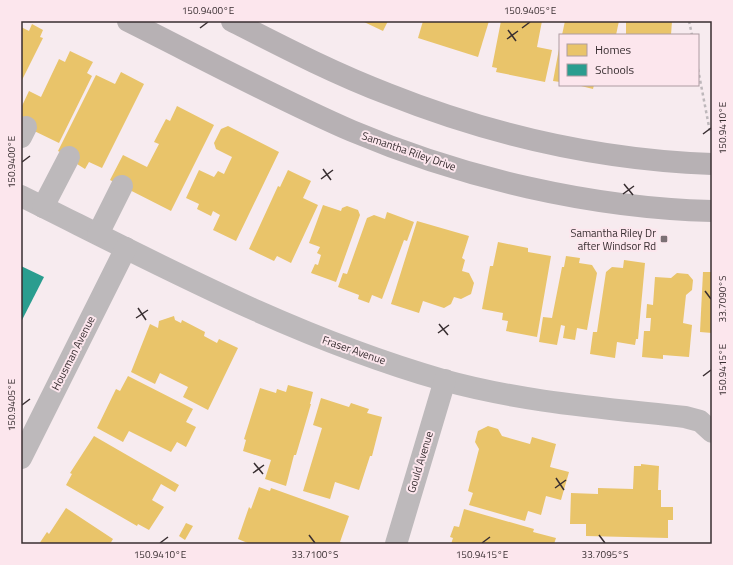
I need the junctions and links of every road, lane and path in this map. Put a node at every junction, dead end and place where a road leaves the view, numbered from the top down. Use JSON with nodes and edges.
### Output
{"nodes":[{"id":1,"x":128,"y":21,"type":"edge"},
{"id":2,"x":232,"y":21,"type":"edge"},
{"id":3,"x":689,"y":21,"type":"edge"},
{"id":4,"x":692,"y":34,"type":"edge"},
{"id":5,"x":699,"y":74,"type":"edge"},
{"id":6,"x":710,"y":132,"type":"dead end"},
{"id":7,"x":69,"y":157,"type":"dead end"},
{"id":8,"x":712,"y":164,"type":"edge"},
{"id":9,"x":122,"y":186,"type":"dead end"},
{"id":10,"x":21,"y":196,"type":"edge"},
{"id":11,"x":43,"y":207,"type":"junction"},
{"id":12,"x":712,"y":211,"type":"edge"},
{"id":13,"x":98,"y":234,"type":"junction"},
{"id":14,"x":126,"y":248,"type":"junction"},
{"id":15,"x":445,"y":380,"type":"junction"},
{"id":16,"x":711,"y":429,"type":"edge"},
{"id":17,"x":21,"y":458,"type":"edge"},
{"id":18,"x":396,"y":544,"type":"edge"}],
"edges":[{"from":1,"to":12,"type":"main road","name":"Samantha Riley Drive"},
{"from":2,"to":8,"type":"main road"},
{"from":3,"to":4,"type":"path"},
{"from":5,"to":6,"type":"path"},
{"from":7,"to":11,"type":"street"},
{"from":9,"to":13,"type":"street"},
{"from":10,"to":11,"type":"street","name":"Fraser Avenue"},
{"from":11,"to":13,"type":"street","name":"Fraser Avenue"},
{"from":13,"to":14,"type":"street","name":"Fraser Avenue"},
{"from":14,"to":15,"type":"street","name":"Fraser Avenue"},
{"from":14,"to":17,"type":"street","name":"Housman Avenue"},
{"from":15,"to":16,"type":"street","name":"Fraser Avenue"},
{"from":15,"to":18,"type":"street","name":"Gould Avenue"}]}
